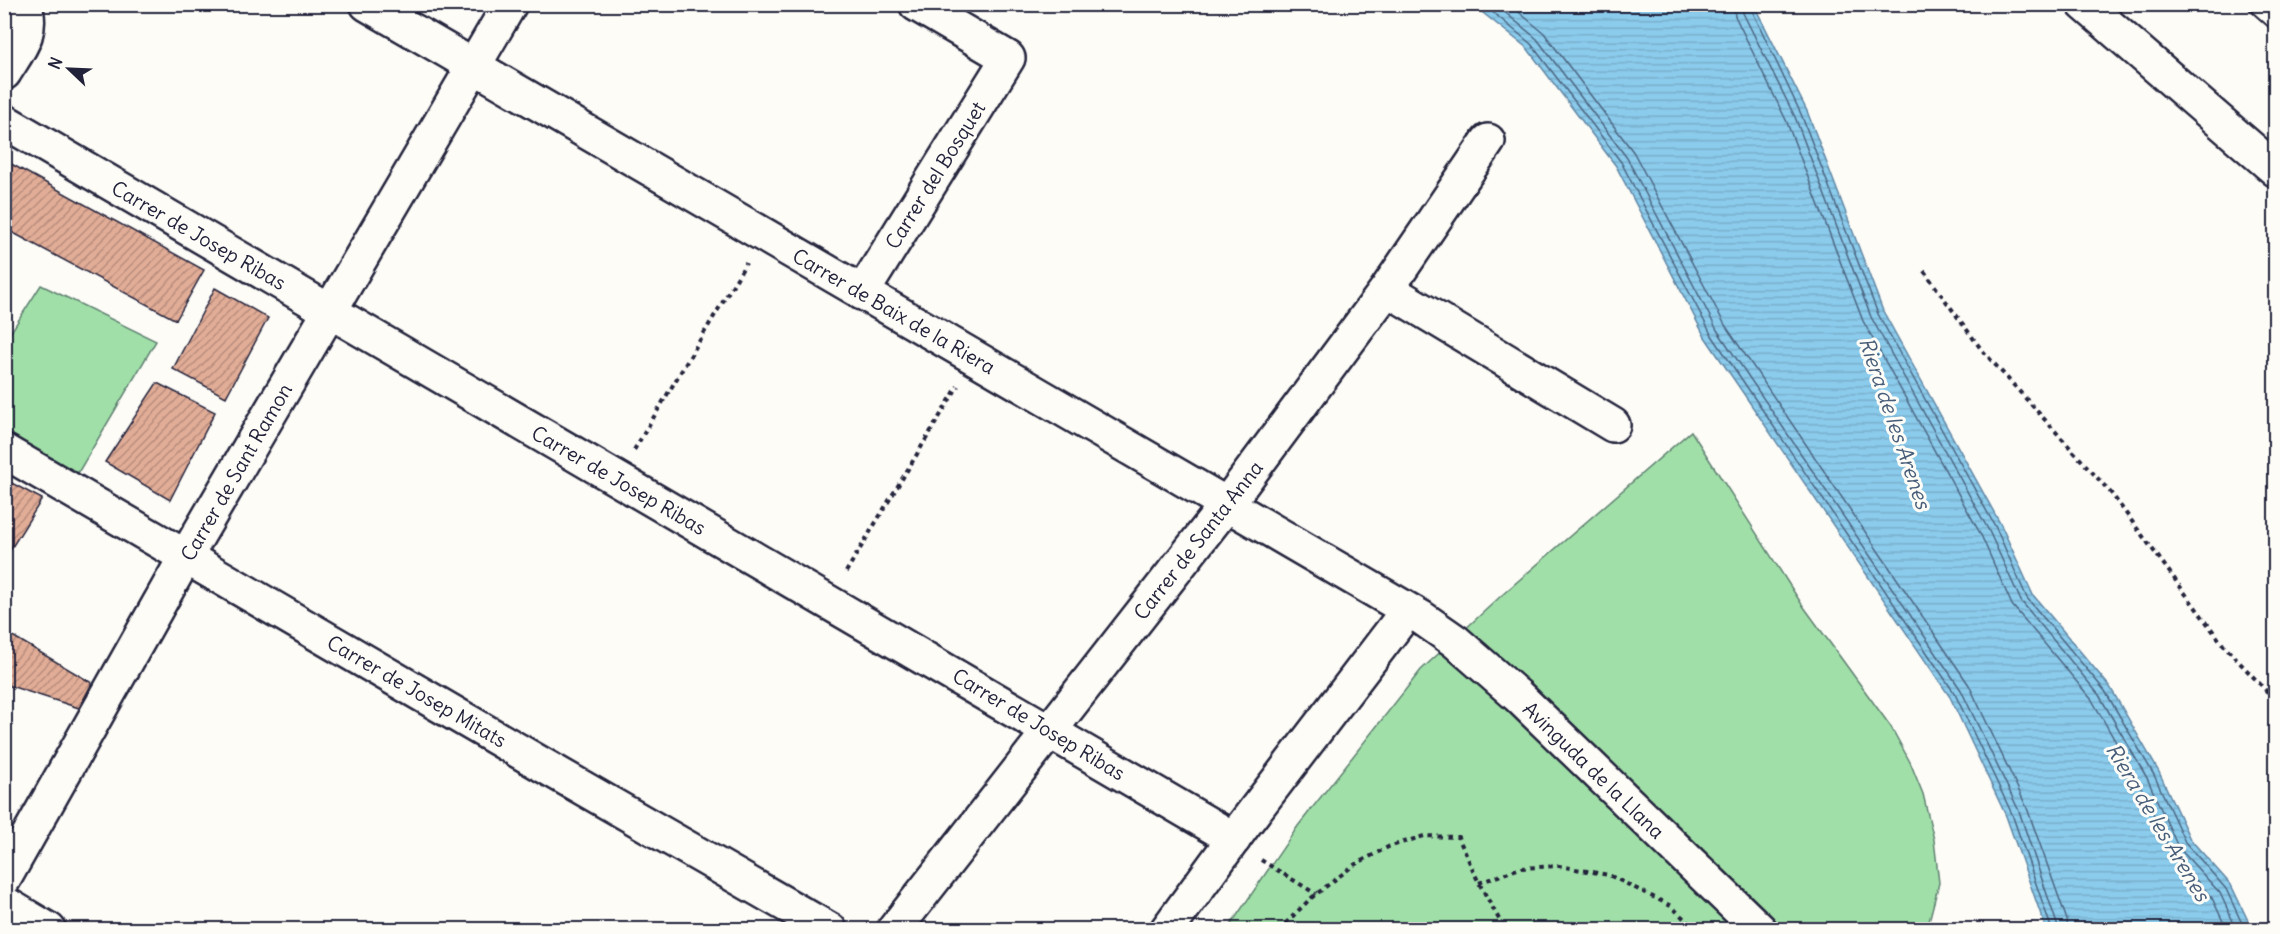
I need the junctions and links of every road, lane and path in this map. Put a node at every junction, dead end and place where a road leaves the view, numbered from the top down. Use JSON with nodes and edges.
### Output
{"nodes":[{"id":1,"x":24,"y":4,"type":"edge"},
{"id":2,"x":367,"y":4,"type":"edge"},
{"id":3,"x":510,"y":4,"type":"edge"},
{"id":4,"x":916,"y":4,"type":"edge"},
{"id":5,"x":2084,"y":4,"type":"edge"},
{"id":6,"x":2258,"y":4,"type":"edge"},
{"id":7,"x":2276,"y":20,"type":"edge"},
{"id":8,"x":473,"y":67,"type":"junction"},
{"id":9,"x":4,"y":73,"type":"edge"},
{"id":10,"x":4,"y":121,"type":"edge"},
{"id":11,"x":1488,"y":141,"type":"dead end"},
{"id":12,"x":2276,"y":171,"type":"edge"},
{"id":13,"x":762,"y":235,"type":"junction"},
{"id":14,"x":1924,"y":271,"type":"dead end"},
{"id":15,"x":1387,"y":290,"type":"junction"},
{"id":16,"x":861,"y":292,"type":"junction"},
{"id":17,"x":329,"y":312,"type":"junction"},
{"id":18,"x":975,"y":358,"type":"junction"},
{"id":19,"x":1613,"y":425,"type":"dead end"},
{"id":20,"x":4,"y":451,"type":"edge"},
{"id":21,"x":617,"y":479,"type":"junction"},
{"id":22,"x":1227,"y":504,"type":"junction"},
{"id":23,"x":186,"y":556,"type":"junction"},
{"id":24,"x":829,"y":601,"type":"junction"},
{"id":25,"x":1415,"y":614,"type":"junction"},
{"id":26,"x":2276,"y":701,"type":"edge"},
{"id":27,"x":1050,"y":730,"type":"junction"},
{"id":28,"x":1234,"y":839,"type":"junction"},
{"id":29,"x":4,"y":879,"type":"edge"},
{"id":30,"x":1479,"y":883,"type":"junction"},
{"id":31,"x":1316,"y":894,"type":"junction"},
{"id":32,"x":4,"y":903,"type":"edge"},
{"id":33,"x":48,"y":930,"type":"edge"},
{"id":34,"x":830,"y":930,"type":"edge"},
{"id":35,"x":894,"y":930,"type":"edge"},
{"id":36,"x":1167,"y":930,"type":"edge"},
{"id":37,"x":1279,"y":930,"type":"edge"},
{"id":38,"x":1505,"y":930,"type":"edge"},
{"id":39,"x":1696,"y":930,"type":"edge"},
{"id":40,"x":1760,"y":930,"type":"edge"}],
"edges":[{"from":1,"to":9,"type":"street"},
{"from":2,"to":8,"type":"street","name":"Carrer de Baix de la Riera"},
{"from":3,"to":8,"type":"street","name":"Carrer de Sant Ramon"},
{"from":4,"to":16,"type":"street","name":"Carrer del Bosquet"},
{"from":5,"to":12,"type":"street"},
{"from":6,"to":7,"type":"lane"},
{"from":8,"to":13,"type":"street","name":"Carrer de Baix de la Riera"},
{"from":8,"to":17,"type":"street","name":"Carrer de Sant Ramon"},
{"from":10,"to":17,"type":"street","name":"Carrer de Josep Ribas"},
{"from":11,"to":15,"type":"street","name":"Carrer de Santa Anna"},
{"from":13,"to":16,"type":"street","name":"Carrer de Baix de la Riera"},
{"from":13,"to":21,"type":"path"},
{"from":14,"to":26,"type":"path"},
{"from":15,"to":19,"type":"street"},
{"from":15,"to":22,"type":"street","name":"Carrer de Santa Anna"},
{"from":16,"to":18,"type":"street","name":"Carrer de Baix de la Riera"},
{"from":17,"to":21,"type":"street","name":"Carrer de Josep Ribas"},
{"from":17,"to":23,"type":"street","name":"Carrer de Sant Ramon"},
{"from":18,"to":22,"type":"street","name":"Carrer de Baix de la Riera"},
{"from":18,"to":24,"type":"path"},
{"from":20,"to":23,"type":"street","name":"Carrer de Josep Mitats"},
{"from":21,"to":24,"type":"street","name":"Carrer de Josep Ribas"},
{"from":22,"to":25,"type":"street","name":"Carrer de Baix de la Riera"},
{"from":22,"to":27,"type":"street","name":"Carrer de Santa Anna"},
{"from":23,"to":29,"type":"street","name":"Carrer de Sant Ramon"},
{"from":23,"to":34,"type":"street","name":"Carrer de Josep Mitats"},
{"from":24,"to":27,"type":"street","name":"Carrer de Josep Ribas"},
{"from":25,"to":28,"type":"street"},
{"from":25,"to":40,"type":"street","name":"Avinguda de la Llana"},
{"from":27,"to":28,"type":"street","name":"Carrer de Josep Ribas"},
{"from":27,"to":35,"type":"street","name":"Carrer de Santa Anna"},
{"from":28,"to":31,"type":"path"},
{"from":28,"to":36,"type":"street"},
{"from":30,"to":31,"type":"path"},
{"from":30,"to":38,"type":"path"},
{"from":30,"to":39,"type":"path"},
{"from":31,"to":37,"type":"path"},
{"from":32,"to":33,"type":"street"}]}
